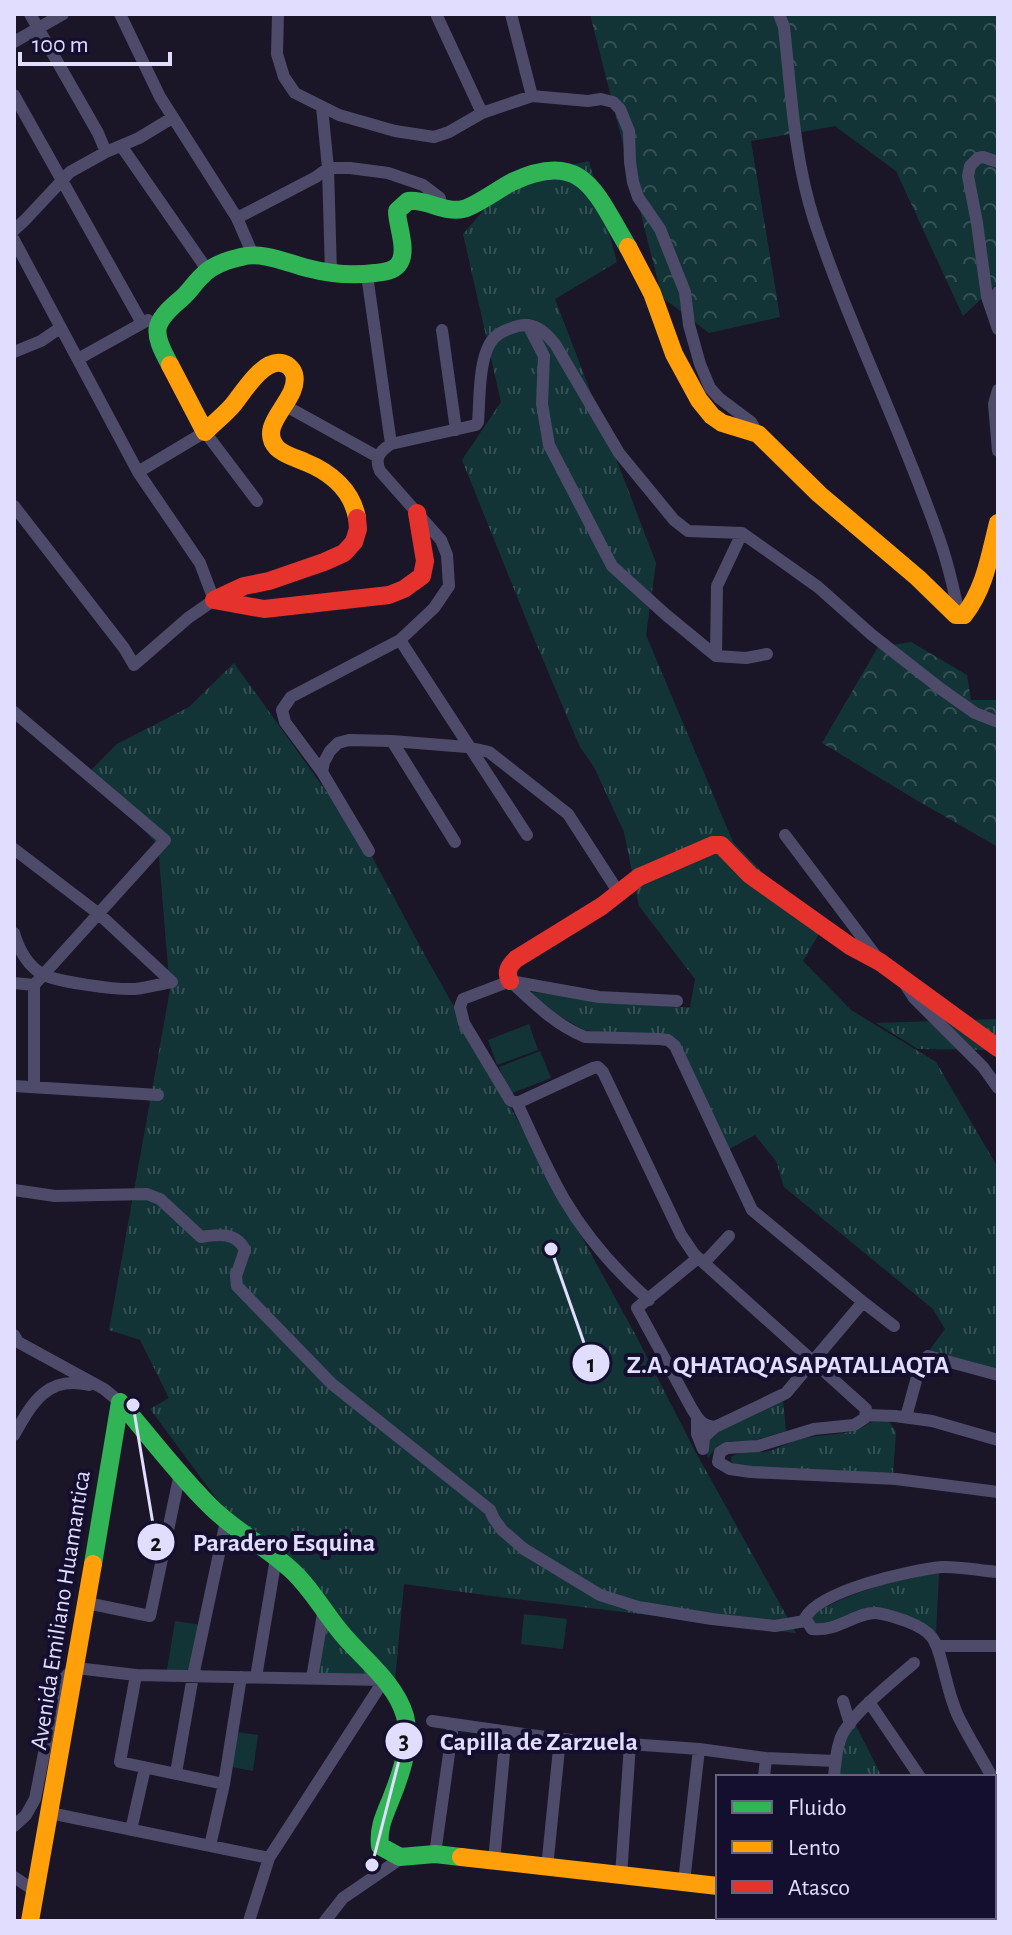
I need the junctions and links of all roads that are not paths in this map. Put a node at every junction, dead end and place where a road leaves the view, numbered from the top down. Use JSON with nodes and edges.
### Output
{"nodes":[{"id":1,"x":30,"y":14,"type":"edge"},
{"id":2,"x":63,"y":14,"type":"edge"},
{"id":3,"x":120,"y":14,"type":"edge"},
{"id":4,"x":278,"y":14,"type":"edge"},
{"id":5,"x":511,"y":14,"type":"edge"},
{"id":6,"x":779,"y":14,"type":"edge"},
{"id":7,"x":435,"y":15,"type":"edge"},
{"id":8,"x":38,"y":28,"type":"junction"},
{"id":9,"x":14,"y":42,"type":"edge"},
{"id":10,"x":14,"y":95,"type":"edge"},
{"id":11,"x":532,"y":96,"type":"junction"},
{"id":12,"x":322,"y":107,"type":"junction"},
{"id":13,"x":482,"y":113,"type":"junction"},
{"id":14,"x":172,"y":118,"type":"junction"},
{"id":15,"x":122,"y":147,"type":"junction"},
{"id":16,"x":106,"y":152,"type":"junction"},
{"id":17,"x":998,"y":162,"type":"edge"},
{"id":18,"x":328,"y":168,"type":"junction"},
{"id":19,"x":61,"y":180,"type":"junction"},
{"id":20,"x":439,"y":207,"type":"junction"},
{"id":21,"x":237,"y":218,"type":"junction"},
{"id":22,"x":14,"y":230,"type":"edge"},
{"id":23,"x":14,"y":240,"type":"edge"},
{"id":24,"x":253,"y":255,"type":"junction"},
{"id":25,"x":20,"y":267,"type":"edge"},
{"id":26,"x":208,"y":271,"type":"junction"},
{"id":27,"x":331,"y":273,"type":"junction"},
{"id":28,"x":367,"y":275,"type":"junction"},
{"id":29,"x":998,"y":292,"type":"edge"},
{"id":30,"x":998,"y":309,"type":"edge"},
{"id":31,"x":161,"y":314,"type":"junction"},
{"id":32,"x":142,"y":323,"type":"junction"},
{"id":33,"x":528,"y":325,"type":"junction"},
{"id":34,"x":60,"y":328,"type":"junction"},
{"id":35,"x":998,"y":329,"type":"edge"},
{"id":36,"x":442,"y":330,"type":"dead end"},
{"id":37,"x":14,"y":352,"type":"edge"},
{"id":38,"x":78,"y":359,"type":"junction"},
{"id":39,"x":998,"y":390,"type":"edge"},
{"id":40,"x":284,"y":405,"type":"junction"},
{"id":41,"x":456,"y":430,"type":"junction"},
{"id":42,"x":205,"y":432,"type":"junction"},
{"id":43,"x":758,"y":434,"type":"junction"},
{"id":44,"x":391,"y":444,"type":"junction"},
{"id":45,"x":998,"y":451,"type":"edge"},
{"id":46,"x":378,"y":457,"type":"junction"},
{"id":47,"x":138,"y":472,"type":"junction"},
{"id":48,"x":257,"y":501,"type":"dead end"},
{"id":49,"x":14,"y":506,"type":"edge"},
{"id":50,"x":417,"y":513,"type":"junction"},
{"id":51,"x":998,"y":523,"type":"edge"},
{"id":52,"x":742,"y":533,"type":"junction"},
{"id":53,"x":214,"y":600,"type":"junction"},
{"id":54,"x":959,"y":615,"type":"junction"},
{"id":55,"x":400,"y":640,"type":"junction"},
{"id":56,"x":767,"y":654,"type":"dead end"},
{"id":57,"x":716,"y":656,"type":"junction"},
{"id":58,"x":15,"y":714,"type":"edge"},
{"id":59,"x":998,"y":722,"type":"edge"},
{"id":60,"x":392,"y":741,"type":"junction"},
{"id":61,"x":467,"y":747,"type":"junction"},
{"id":62,"x":322,"y":772,"type":"junction"},
{"id":63,"x":527,"y":835,"type":"dead end"},
{"id":64,"x":785,"y":835,"type":"dead end"},
{"id":65,"x":455,"y":842,"type":"dead end"},
{"id":66,"x":14,"y":849,"type":"edge"},
{"id":67,"x":369,"y":851,"type":"dead end"},
{"id":68,"x":619,"y":893,"type":"junction"},
{"id":69,"x":99,"y":914,"type":"junction"},
{"id":70,"x":14,"y":933,"type":"edge"},
{"id":71,"x":880,"y":962,"type":"junction"},
{"id":72,"x":43,"y":975,"type":"junction"},
{"id":73,"x":902,"y":977,"type":"junction"},
{"id":74,"x":510,"y":981,"type":"junction"},
{"id":75,"x":14,"y":983,"type":"edge"},
{"id":76,"x":34,"y":985,"type":"junction"},
{"id":77,"x":677,"y":1001,"type":"dead end"},
{"id":78,"x":998,"y":1048,"type":"edge"},
{"id":79,"x":14,"y":1086,"type":"edge"},
{"id":80,"x":34,"y":1087,"type":"junction"},
{"id":81,"x":998,"y":1088,"type":"edge"},
{"id":82,"x":158,"y":1095,"type":"dead end"},
{"id":83,"x":517,"y":1103,"type":"junction"},
{"id":84,"x":14,"y":1190,"type":"edge"},
{"id":85,"x":729,"y":1236,"type":"dead end"},
{"id":86,"x":701,"y":1261,"type":"junction"},
{"id":87,"x":649,"y":1300,"type":"junction"},
{"id":88,"x":863,"y":1302,"type":"junction"},
{"id":89,"x":894,"y":1326,"type":"dead end"},
{"id":90,"x":15,"y":1341,"type":"edge"},
{"id":91,"x":813,"y":1362,"type":"junction"},
{"id":92,"x":998,"y":1375,"type":"edge"},
{"id":93,"x":104,"y":1389,"type":"junction"},
{"id":94,"x":120,"y":1402,"type":"junction"},
{"id":95,"x":866,"y":1415,"type":"junction"},
{"id":96,"x":697,"y":1417,"type":"junction"},
{"id":97,"x":906,"y":1417,"type":"junction"},
{"id":98,"x":715,"y":1427,"type":"junction"},
{"id":99,"x":14,"y":1435,"type":"edge"},
{"id":100,"x":998,"y":1440,"type":"edge"},
{"id":101,"x":180,"y":1473,"type":"junction"},
{"id":102,"x":998,"y":1492,"type":"edge"},
{"id":103,"x":226,"y":1521,"type":"junction"},
{"id":104,"x":276,"y":1558,"type":"junction"},
{"id":105,"x":998,"y":1572,"type":"edge"},
{"id":106,"x":87,"y":1603,"type":"junction"},
{"id":107,"x":324,"y":1608,"type":"junction"},
{"id":108,"x":805,"y":1621,"type":"junction"},
{"id":109,"x":938,"y":1646,"type":"junction"},
{"id":110,"x":998,"y":1646,"type":"edge"},
{"id":111,"x":914,"y":1663,"type":"dead end"},
{"id":112,"x":76,"y":1668,"type":"junction"},
{"id":113,"x":136,"y":1675,"type":"junction"},
{"id":114,"x":193,"y":1676,"type":"junction"},
{"id":115,"x":241,"y":1677,"type":"junction"},
{"id":116,"x":256,"y":1677,"type":"junction"},
{"id":117,"x":312,"y":1678,"type":"junction"},
{"id":118,"x":384,"y":1680,"type":"junction"},
{"id":119,"x":843,"y":1701,"type":"dead end"},
{"id":120,"x":869,"y":1702,"type":"junction"},
{"id":121,"x":432,"y":1721,"type":"dead end"},
{"id":122,"x":850,"y":1724,"type":"junction"},
{"id":123,"x":453,"y":1725,"type":"junction"},
{"id":124,"x":506,"y":1732,"type":"junction"},
{"id":125,"x":560,"y":1739,"type":"junction"},
{"id":126,"x":630,"y":1744,"type":"junction"},
{"id":127,"x":699,"y":1749,"type":"junction"},
{"id":128,"x":766,"y":1758,"type":"junction"},
{"id":129,"x":835,"y":1761,"type":"junction"},
{"id":130,"x":145,"y":1768,"type":"junction"},
{"id":131,"x":176,"y":1773,"type":"junction"},
{"id":132,"x":764,"y":1775,"type":"edge"},
{"id":133,"x":834,"y":1775,"type":"edge"},
{"id":134,"x":919,"y":1775,"type":"edge"},
{"id":135,"x":991,"y":1775,"type":"edge"},
{"id":136,"x":224,"y":1784,"type":"junction"},
{"id":137,"x":50,"y":1813,"type":"junction"},
{"id":138,"x":14,"y":1826,"type":"edge"},
{"id":139,"x":131,"y":1830,"type":"junction"},
{"id":140,"x":210,"y":1846,"type":"junction"},
{"id":141,"x":435,"y":1854,"type":"junction"},
{"id":142,"x":269,"y":1858,"type":"junction"},
{"id":143,"x":400,"y":1859,"type":"junction"},
{"id":144,"x":494,"y":1861,"type":"junction"},
{"id":145,"x":547,"y":1868,"type":"junction"},
{"id":146,"x":621,"y":1876,"type":"junction"},
{"id":147,"x":14,"y":1877,"type":"edge"},
{"id":148,"x":684,"y":1882,"type":"junction"},
{"id":149,"x":716,"y":1886,"type":"edge"},
{"id":150,"x":35,"y":1891,"type":"junction"},
{"id":151,"x":328,"y":1916,"type":"edge"},
{"id":152,"x":30,"y":1921,"type":"edge"},
{"id":153,"x":249,"y":1921,"type":"edge"},
{"id":154,"x":342,"y":1921,"type":"edge"}],
"edges":[{"from":1,"to":8,"type":"street"},
{"from":2,"to":8,"type":"street"},
{"from":3,"to":14,"type":"street"},
{"from":4,"to":12,"type":"street"},
{"from":5,"to":11,"type":"street"},
{"from":6,"to":54,"type":"street"},
{"from":7,"to":13,"type":"street"},
{"from":8,"to":9,"type":"street"},
{"from":8,"to":16,"type":"street"},
{"from":10,"to":19,"type":"street"},
{"from":11,"to":13,"type":"street"},
{"from":11,"to":43,"type":"street"},
{"from":12,"to":13,"type":"street"},
{"from":12,"to":18,"type":"street"},
{"from":14,"to":15,"type":"street"},
{"from":14,"to":21,"type":"street"},
{"from":15,"to":16,"type":"street"},
{"from":15,"to":26,"type":"street"},
{"from":16,"to":19,"type":"street"},
{"from":17,"to":35,"type":"street"},
{"from":18,"to":20,"type":"street"},
{"from":18,"to":21,"type":"street"},
{"from":18,"to":27,"type":"street"},
{"from":19,"to":22,"type":"street"},
{"from":19,"to":32,"type":"street"},
{"from":20,"to":28,"type":"street"},
{"from":20,"to":43,"type":"street"},
{"from":21,"to":24,"type":"street"},
{"from":23,"to":25,"type":"street"},
{"from":24,"to":26,"type":"street"},
{"from":24,"to":27,"type":"street"},
{"from":25,"to":34,"type":"street"},
{"from":26,"to":31,"type":"street"},
{"from":27,"to":28,"type":"street"},
{"from":28,"to":44,"type":"street"},
{"from":29,"to":30,"type":"street"},
{"from":31,"to":32,"type":"street"},
{"from":31,"to":42,"type":"street"},
{"from":32,"to":38,"type":"street"},
{"from":33,"to":41,"type":"street"},
{"from":33,"to":52,"type":"street"},
{"from":33,"to":57,"type":"street"},
{"from":34,"to":37,"type":"street"},
{"from":34,"to":38,"type":"street"},
{"from":36,"to":41,"type":"street"},
{"from":38,"to":47,"type":"street"},
{"from":39,"to":45,"type":"street"},
{"from":40,"to":42,"type":"street"},
{"from":40,"to":46,"type":"street"},
{"from":40,"to":53,"type":"street"},
{"from":41,"to":44,"type":"street"},
{"from":42,"to":47,"type":"street"},
{"from":42,"to":48,"type":"street"},
{"from":43,"to":54,"type":"street"},
{"from":44,"to":46,"type":"street"},
{"from":46,"to":50,"type":"street"},
{"from":47,"to":53,"type":"street"},
{"from":49,"to":53,"type":"street"},
{"from":50,"to":53,"type":"street"},
{"from":50,"to":55,"type":"street"},
{"from":51,"to":54,"type":"street"},
{"from":52,"to":57,"type":"street"},
{"from":52,"to":59,"type":"street"},
{"from":55,"to":61,"type":"street"},
{"from":55,"to":62,"type":"street"},
{"from":56,"to":57,"type":"street"},
{"from":58,"to":69,"type":"street"},
{"from":60,"to":61,"type":"street"},
{"from":60,"to":62,"type":"street"},
{"from":60,"to":65,"type":"street"},
{"from":61,"to":63,"type":"street"},
{"from":61,"to":68,"type":"street"},
{"from":62,"to":67,"type":"street"},
{"from":64,"to":71,"type":"street"},
{"from":66,"to":69,"type":"street"},
{"from":68,"to":71,"type":"street"},
{"from":68,"to":74,"type":"street"},
{"from":69,"to":72,"type":"street"},
{"from":69,"to":72,"type":"street"},
{"from":70,"to":72,"type":"street"},
{"from":71,"to":73,"type":"street"},
{"from":72,"to":76,"type":"street"},
{"from":73,"to":78,"type":"street"},
{"from":73,"to":81,"type":"street"},
{"from":74,"to":77,"type":"street"},
{"from":74,"to":83,"type":"street"},
{"from":74,"to":88,"type":"street"},
{"from":75,"to":76,"type":"street"},
{"from":76,"to":80,"type":"street"},
{"from":79,"to":80,"type":"street"},
{"from":80,"to":82,"type":"street"},
{"from":83,"to":86,"type":"street"},
{"from":83,"to":87,"type":"street"},
{"from":84,"to":108,"type":"street"},
{"from":85,"to":86,"type":"street"},
{"from":86,"to":87,"type":"street"},
{"from":86,"to":91,"type":"street"},
{"from":87,"to":96,"type":"street"},
{"from":88,"to":89,"type":"street"},
{"from":88,"to":91,"type":"street"},
{"from":90,"to":93,"type":"street"},
{"from":91,"to":95,"type":"street"},
{"from":91,"to":98,"type":"street"},
{"from":92,"to":97,"type":"street"},
{"from":93,"to":94,"type":"street"},
{"from":93,"to":99,"type":"street"},
{"from":94,"to":101,"type":"street"},
{"from":94,"to":106,"type":"street","name":"Avenida Emiliano Huamantica"},
{"from":95,"to":97,"type":"street"},
{"from":95,"to":102,"type":"street"},
{"from":96,"to":98,"type":"street"},
{"from":96,"to":98,"type":"street"},
{"from":97,"to":100,"type":"street"},
{"from":101,"to":103,"type":"street"},
{"from":101,"to":106,"type":"street"},
{"from":103,"to":104,"type":"street"},
{"from":103,"to":114,"type":"street"},
{"from":104,"to":107,"type":"street"},
{"from":104,"to":116,"type":"street"},
{"from":105,"to":108,"type":"street"},
{"from":106,"to":112,"type":"street","name":"Avenida Emiliano Huamantica"},
{"from":107,"to":117,"type":"street"},
{"from":107,"to":118,"type":"street"},
{"from":108,"to":109,"type":"street"},
{"from":109,"to":110,"type":"street"},
{"from":109,"to":135,"type":"street"},
{"from":111,"to":120,"type":"street"},
{"from":112,"to":113,"type":"street"},
{"from":112,"to":137,"type":"street","name":"Avenida Emiliano Huamantica"},
{"from":112,"to":138,"type":"street"},
{"from":113,"to":114,"type":"street"},
{"from":113,"to":130,"type":"street"},
{"from":114,"to":115,"type":"street"},
{"from":114,"to":131,"type":"street"},
{"from":115,"to":116,"type":"street"},
{"from":115,"to":136,"type":"street"},
{"from":116,"to":117,"type":"street"},
{"from":117,"to":118,"type":"street"},
{"from":118,"to":142,"type":"street"},
{"from":118,"to":143,"type":"street"},
{"from":119,"to":122,"type":"street"},
{"from":120,"to":122,"type":"street"},
{"from":120,"to":134,"type":"street"},
{"from":121,"to":123,"type":"street"},
{"from":122,"to":129,"type":"street"},
{"from":123,"to":124,"type":"street"},
{"from":123,"to":141,"type":"street"},
{"from":124,"to":125,"type":"street"},
{"from":124,"to":144,"type":"street"},
{"from":125,"to":126,"type":"street"},
{"from":125,"to":145,"type":"street"},
{"from":126,"to":127,"type":"street"},
{"from":126,"to":146,"type":"street"},
{"from":127,"to":128,"type":"street"},
{"from":127,"to":148,"type":"street"},
{"from":128,"to":129,"type":"street"},
{"from":128,"to":132,"type":"street"},
{"from":129,"to":133,"type":"street"},
{"from":130,"to":131,"type":"street"},
{"from":130,"to":139,"type":"street"},
{"from":131,"to":136,"type":"street"},
{"from":136,"to":140,"type":"street"},
{"from":137,"to":139,"type":"street"},
{"from":137,"to":150,"type":"street","name":"Avenida Emiliano Huamantica"},
{"from":139,"to":140,"type":"street"},
{"from":140,"to":142,"type":"street"},
{"from":141,"to":143,"type":"street"},
{"from":141,"to":144,"type":"street"},
{"from":142,"to":153,"type":"street"},
{"from":143,"to":151,"type":"street"},
{"from":144,"to":145,"type":"street"},
{"from":145,"to":146,"type":"street"},
{"from":146,"to":148,"type":"street"},
{"from":147,"to":150,"type":"street"},
{"from":148,"to":149,"type":"street"},
{"from":150,"to":152,"type":"street","name":"Avenida Emiliano Huamantica"},
{"from":151,"to":154,"type":"street"}]}
